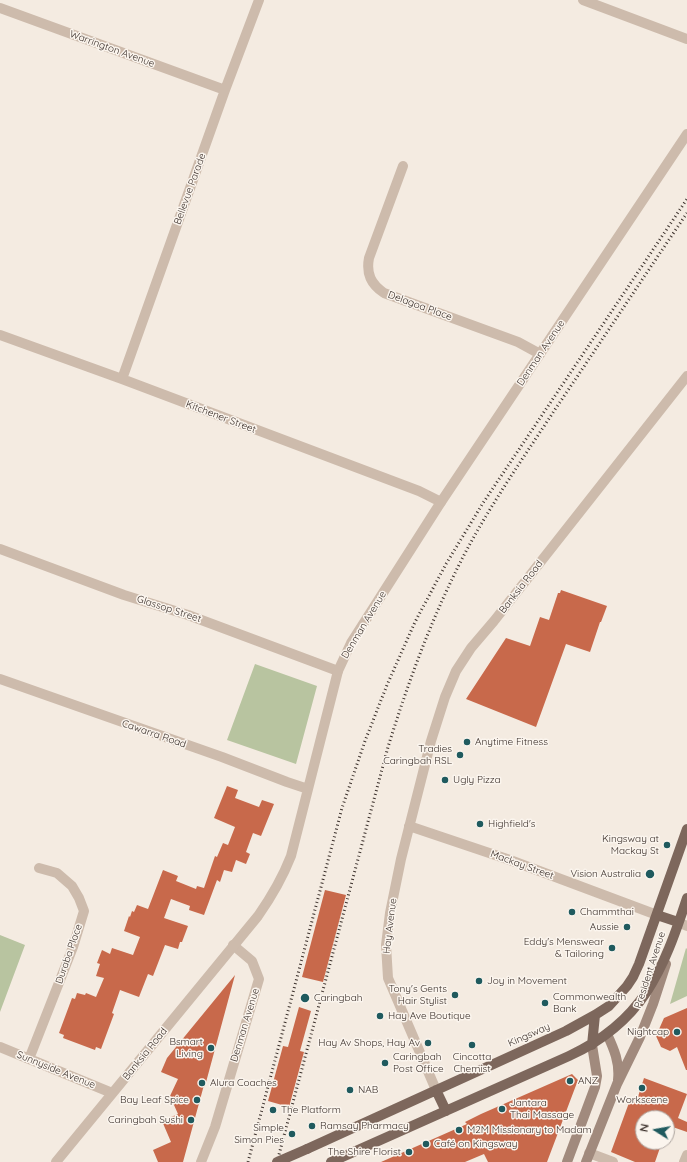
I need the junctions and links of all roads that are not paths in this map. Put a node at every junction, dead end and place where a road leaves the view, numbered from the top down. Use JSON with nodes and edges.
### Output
{"nodes":[{"id":1,"x":259,"y":0,"type":"edge"},
{"id":2,"x":583,"y":0,"type":"edge"},
{"id":3,"x":0,"y":8,"type":"edge"},
{"id":4,"x":687,"y":39,"type":"edge"},
{"id":5,"x":225,"y":90,"type":"junction"},
{"id":6,"x":687,"y":134,"type":"edge"},
{"id":7,"x":403,"y":166,"type":"dead end"},
{"id":8,"x":0,"y":335,"type":"edge"},
{"id":9,"x":540,"y":354,"type":"junction"},
{"id":10,"x":687,"y":376,"type":"edge"},
{"id":11,"x":122,"y":379,"type":"junction"},
{"id":12,"x":441,"y":502,"type":"junction"},
{"id":13,"x":0,"y":549,"type":"edge"},
{"id":14,"x":338,"y":671,"type":"junction"},
{"id":15,"x":0,"y":679,"type":"edge"},
{"id":16,"x":308,"y":788,"type":"junction"},
{"id":17,"x":409,"y":826,"type":"junction"},
{"id":18,"x":687,"y":828,"type":"edge"},
{"id":19,"x":39,"y":868,"type":"dead end"},
{"id":20,"x":687,"y":898,"type":"edge"},
{"id":21,"x":657,"y":915,"type":"junction"},
{"id":22,"x":680,"y":926,"type":"edge"},
{"id":23,"x":233,"y":945,"type":"junction"},
{"id":24,"x":595,"y":1015,"type":"junction"},
{"id":25,"x":607,"y":1034,"type":"junction"},
{"id":26,"x":592,"y":1045,"type":"junction"},
{"id":27,"x":0,"y":1047,"type":"edge"},
{"id":28,"x":29,"y":1059,"type":"junction"},
{"id":29,"x":617,"y":1084,"type":"junction"},
{"id":30,"x":436,"y":1090,"type":"junction"},
{"id":31,"x":112,"y":1093,"type":"junction"},
{"id":32,"x":446,"y":1111,"type":"junction"},
{"id":33,"x":573,"y":1147,"type":"junction"},
{"id":34,"x":687,"y":1155,"type":"edge"},
{"id":35,"x":588,"y":1158,"type":"edge"},
{"id":36,"x":56,"y":1162,"type":"edge"},
{"id":37,"x":201,"y":1162,"type":"edge"},
{"id":38,"x":277,"y":1162,"type":"edge"},
{"id":39,"x":331,"y":1162,"type":"edge"},
{"id":40,"x":567,"y":1162,"type":"edge"},
{"id":41,"x":612,"y":1162,"type":"edge"},
{"id":42,"x":684,"y":1162,"type":"edge"}],
"edges":[{"from":1,"to":5,"type":"street","name":"Bellevue Parade"},
{"from":2,"to":4,"type":"street"},
{"from":3,"to":5,"type":"street","name":"Warrington Avenue"},
{"from":5,"to":11,"type":"street","name":"Bellevue Parade"},
{"from":6,"to":9,"type":"street","name":"Denman Avenue"},
{"from":7,"to":9,"type":"street","name":"Delagoa Place"},
{"from":8,"to":11,"type":"street","name":"Kitchener Street"},
{"from":9,"to":12,"type":"street","name":"Denman Avenue"},
{"from":10,"to":17,"type":"street","name":"Banksia Road"},
{"from":11,"to":12,"type":"street","name":"Kitchener Street"},
{"from":12,"to":14,"type":"street","name":"Denman Avenue"},
{"from":13,"to":14,"type":"street","name":"Glassop Street"},
{"from":14,"to":16,"type":"street","name":"Denman Avenue"},
{"from":15,"to":16,"type":"street","name":"Cawarra Road"},
{"from":16,"to":23,"type":"street","name":"Denman Avenue"},
{"from":17,"to":21,"type":"street","name":"Mackay Street"},
{"from":17,"to":30,"type":"street","name":"Hay Avenue"},
{"from":18,"to":21,"type":"main road","name":"Kingsway"},
{"from":19,"to":28,"type":"street","name":"Duraba Place"},
{"from":20,"to":22,"type":"main road"},
{"from":21,"to":22,"type":"main road"},
{"from":21,"to":24,"type":"main road","name":"Kingsway"},
{"from":22,"to":25,"type":"main road"},
{"from":22,"to":29,"type":"main road","name":"President Avenue"},
{"from":23,"to":31,"type":"street","name":"Banksia Road"},
{"from":23,"to":37,"type":"street","name":"Denman Avenue"},
{"from":24,"to":25,"type":"main road","name":"President Avenue"},
{"from":24,"to":26,"type":"main road"},
{"from":24,"to":30,"type":"main road","name":"Kingsway"},
{"from":25,"to":26,"type":"main road"},
{"from":25,"to":29,"type":"main road","name":"President Avenue"},
{"from":26,"to":32,"type":"main road"},
{"from":26,"to":33,"type":"main road"},
{"from":27,"to":28,"type":"street","name":"Sunnyside Avenue"},
{"from":28,"to":31,"type":"street","name":"Sunnyside Avenue"},
{"from":29,"to":35,"type":"main road","name":"President Avenue"},
{"from":30,"to":32,"type":"main road"},
{"from":30,"to":38,"type":"main road","name":"Kingsway","bridge":true},
{"from":31,"to":36,"type":"street","name":"Banksia Road"},
{"from":32,"to":39,"type":"main road"},
{"from":33,"to":35,"type":"main road"},
{"from":33,"to":40,"type":"main road"},
{"from":34,"to":42,"type":"street"},
{"from":35,"to":41,"type":"street"}]}
